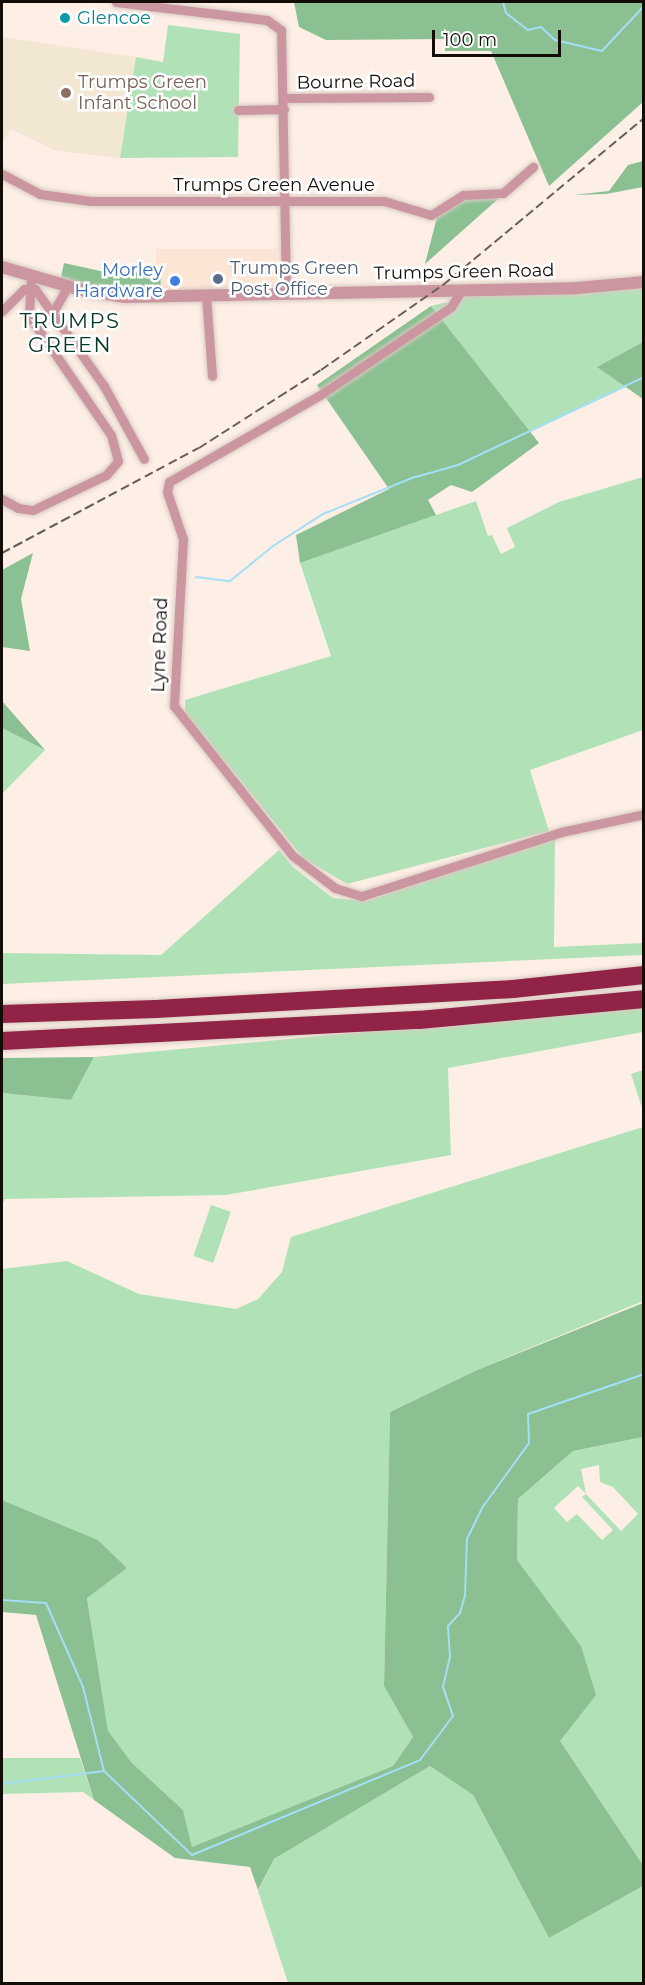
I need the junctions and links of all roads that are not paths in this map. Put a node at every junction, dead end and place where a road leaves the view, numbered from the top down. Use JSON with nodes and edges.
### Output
{"nodes":[{"id":1,"x":116,"y":2,"type":"edge"},
{"id":2,"x":429,"y":97,"type":"dead end"},
{"id":3,"x":284,"y":98,"type":"junction"},
{"id":4,"x":238,"y":110,"type":"dead end"},
{"id":5,"x":284,"y":110,"type":"junction"},
{"id":6,"x":533,"y":167,"type":"dead end"},
{"id":7,"x":2,"y":174,"type":"edge"},
{"id":8,"x":284,"y":202,"type":"junction"},
{"id":9,"x":3,"y":265,"type":"edge"},
{"id":10,"x":31,"y":281,"type":"junction"},
{"id":11,"x":644,"y":282,"type":"edge"},
{"id":12,"x":68,"y":286,"type":"junction"},
{"id":13,"x":461,"y":291,"type":"junction"},
{"id":14,"x":286,"y":295,"type":"junction"},
{"id":15,"x":206,"y":296,"type":"junction"},
{"id":16,"x":2,"y":311,"type":"edge"},
{"id":17,"x":53,"y":312,"type":"junction"},
{"id":18,"x":212,"y":376,"type":"dead end"},
{"id":19,"x":144,"y":459,"type":"dead end"},
{"id":20,"x":2,"y":499,"type":"edge"},
{"id":21,"x":644,"y":814,"type":"edge"},
{"id":22,"x":644,"y":975,"type":"edge"},
{"id":23,"x":644,"y":999,"type":"edge"},
{"id":24,"x":2,"y":1014,"type":"edge"},
{"id":25,"x":2,"y":1041,"type":"edge"}],
"edges":[{"from":1,"to":3,"type":"street"},
{"from":2,"to":3,"type":"street","name":"Bourne Road"},
{"from":3,"to":5,"type":"street"},
{"from":4,"to":5,"type":"street"},
{"from":5,"to":8,"type":"street"},
{"from":6,"to":8,"type":"street","name":"Trumps Green Avenue"},
{"from":7,"to":8,"type":"street","name":"Trumps Green Avenue"},
{"from":8,"to":14,"type":"street"},
{"from":9,"to":10,"type":"street","name":"Trumps Green Road"},
{"from":10,"to":12,"type":"street","name":"Trumps Green Road"},
{"from":10,"to":16,"type":"street"},
{"from":10,"to":17,"type":"street"},
{"from":10,"to":20,"type":"street"},
{"from":11,"to":13,"type":"street","name":"Trumps Green Road"},
{"from":12,"to":15,"type":"street","name":"Trumps Green Road"},
{"from":12,"to":17,"type":"street"},
{"from":13,"to":14,"type":"street","name":"Trumps Green Road"},
{"from":13,"to":21,"type":"street","name":"Lyne Road"},
{"from":14,"to":15,"type":"street","name":"Trumps Green Road"},
{"from":15,"to":18,"type":"street"},
{"from":17,"to":19,"type":"street"},
{"from":22,"to":24,"type":"highway"},
{"from":23,"to":25,"type":"highway"}]}
